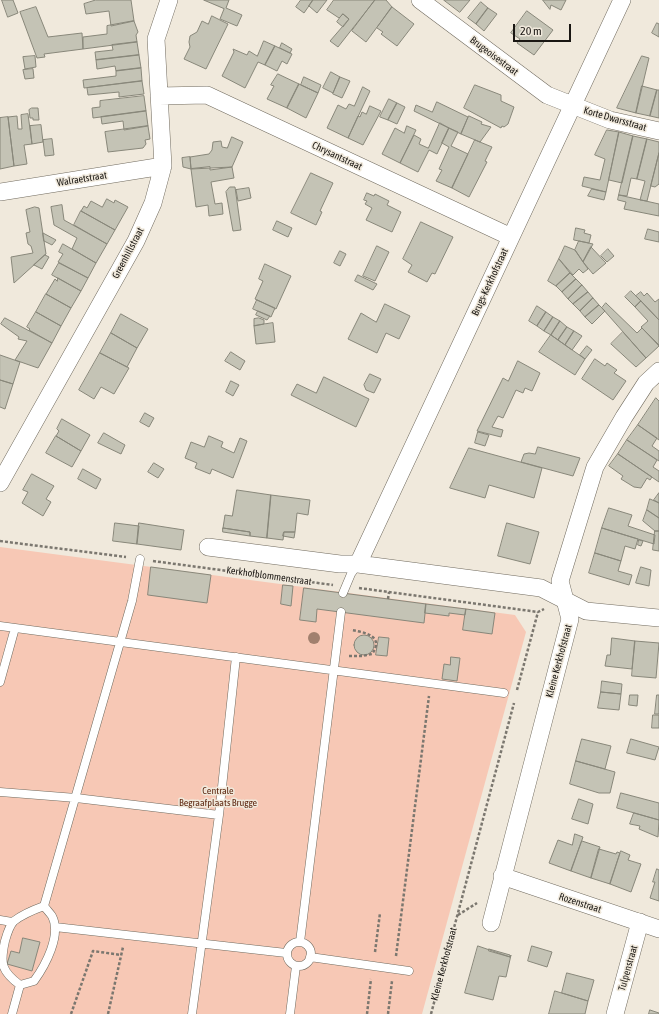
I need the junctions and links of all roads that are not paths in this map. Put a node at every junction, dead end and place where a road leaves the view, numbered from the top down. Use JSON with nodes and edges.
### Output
{"nodes":[{"id":1,"x":169,"y":0,"type":"edge"},
{"id":2,"x":420,"y":0,"type":"edge"},
{"id":3,"x":622,"y":0,"type":"edge"},
{"id":4,"x":159,"y":96,"type":"junction"},
{"id":5,"x":572,"y":106,"type":"junction"},
{"id":6,"x":659,"y":131,"type":"edge"},
{"id":7,"x":163,"y":166,"type":"junction"},
{"id":8,"x":0,"y":192,"type":"edge"},
{"id":9,"x":511,"y":237,"type":"junction"},
{"id":10,"x":659,"y":371,"type":"edge"},
{"id":11,"x":0,"y":483,"type":"edge"},
{"id":12,"x":208,"y":547,"type":"dead end"},
{"id":13,"x":140,"y":559,"type":"road end"},
{"id":14,"x":358,"y":564,"type":"junction"},
{"id":15,"x":344,"y":590,"type":"road end"},
{"id":16,"x":564,"y":601,"type":"junction"},
{"id":17,"x":341,"y":612,"type":"dead end"},
{"id":18,"x":659,"y":618,"type":"edge"},
{"id":19,"x":0,"y":626,"type":"edge"},
{"id":20,"x":15,"y":628,"type":"junction"},
{"id":21,"x":120,"y":642,"type":"junction"},
{"id":22,"x":236,"y":657,"type":"junction"},
{"id":23,"x":334,"y":670,"type":"junction"},
{"id":24,"x":0,"y":682,"type":"edge"},
{"id":25,"x":504,"y":693,"type":"dead end"},
{"id":26,"x":0,"y":792,"type":"edge"},
{"id":27,"x":76,"y":798,"type":"junction"},
{"id":28,"x":219,"y":815,"type":"junction"},
{"id":29,"x":502,"y":876,"type":"junction"},
{"id":30,"x":44,"y":906,"type":"junction"},
{"id":31,"x":0,"y":920,"type":"edge"},
{"id":32,"x":12,"y":922,"type":"junction"},
{"id":33,"x":640,"y":922,"type":"junction"},
{"id":34,"x":491,"y":923,"type":"dead end"},
{"id":35,"x":55,"y":927,"type":"junction"},
{"id":36,"x":659,"y":929,"type":"edge"},
{"id":37,"x":300,"y":942,"type":"junction"},
{"id":38,"x":201,"y":944,"type":"junction"},
{"id":39,"x":286,"y":953,"type":"junction"},
{"id":40,"x":310,"y":957,"type":"junction"},
{"id":41,"x":296,"y":966,"type":"junction"},
{"id":42,"x":409,"y":971,"type":"dead end"},
{"id":43,"x":20,"y":985,"type":"junction"},
{"id":44,"x":12,"y":1014,"type":"edge"},
{"id":45,"x":192,"y":1014,"type":"edge"},
{"id":46,"x":290,"y":1014,"type":"edge"},
{"id":47,"x":615,"y":1014,"type":"edge"}],
"edges":[{"from":1,"to":4,"type":"street","name":"Greenhillstraat"},
{"from":2,"to":5,"type":"street","name":"Brugeoisestraat"},
{"from":3,"to":5,"type":"street","name":"Brugs-Kerkhofstraat"},
{"from":4,"to":7,"type":"street","name":"Greenhillstraat"},
{"from":4,"to":9,"type":"street","name":"Chrysantstraat"},
{"from":5,"to":6,"type":"street","name":"Korte Dwarsstraat"},
{"from":5,"to":9,"type":"street","name":"Brugs-Kerkhofstraat"},
{"from":7,"to":8,"type":"street","name":"Walraetstraat"},
{"from":7,"to":11,"type":"street","name":"Greenhillstraat"},
{"from":9,"to":14,"type":"street","name":"Brugs-Kerkhofstraat"},
{"from":10,"to":16,"type":"street","name":"Kleine Kerkhofstraat"},
{"from":12,"to":14,"type":"street","name":"Kerkhofblommenstraat"},
{"from":13,"to":21,"type":"lane"},
{"from":14,"to":15,"type":"lane"},
{"from":14,"to":16,"type":"street","name":"Kerkhofblommenstraat"},
{"from":16,"to":18,"type":"street","name":"Kerkhofblommenstraat"},
{"from":16,"to":29,"type":"street","name":"Kleine Kerkhofstraat"},
{"from":17,"to":23,"type":"lane"},
{"from":19,"to":20,"type":"lane"},
{"from":20,"to":21,"type":"lane"},
{"from":20,"to":24,"type":"lane"},
{"from":21,"to":22,"type":"lane"},
{"from":21,"to":27,"type":"lane"},
{"from":22,"to":23,"type":"lane"},
{"from":22,"to":28,"type":"lane"},
{"from":23,"to":25,"type":"lane"},
{"from":23,"to":37,"type":"lane"},
{"from":26,"to":27,"type":"lane"},
{"from":27,"to":28,"type":"lane"},
{"from":27,"to":30,"type":"lane"},
{"from":28,"to":38,"type":"lane"},
{"from":29,"to":33,"type":"street","name":"Rozenstraat"},
{"from":29,"to":34,"type":"street","name":"Kleine Kerkhofstraat"},
{"from":30,"to":32,"type":"lane"},
{"from":30,"to":35,"type":"lane"},
{"from":31,"to":32,"type":"lane"},
{"from":32,"to":43,"type":"lane"},
{"from":33,"to":36,"type":"street","name":"Rozenstraat"},
{"from":33,"to":47,"type":"street","name":"Tulpenstraat"},
{"from":35,"to":38,"type":"lane"},
{"from":35,"to":43,"type":"lane"},
{"from":37,"to":39,"type":"lane"},
{"from":37,"to":40,"type":"lane"},
{"from":38,"to":39,"type":"lane"},
{"from":38,"to":45,"type":"lane"},
{"from":39,"to":41,"type":"lane"},
{"from":40,"to":41,"type":"lane"},
{"from":40,"to":42,"type":"lane"},
{"from":41,"to":46,"type":"lane"},
{"from":43,"to":44,"type":"lane"}]}
